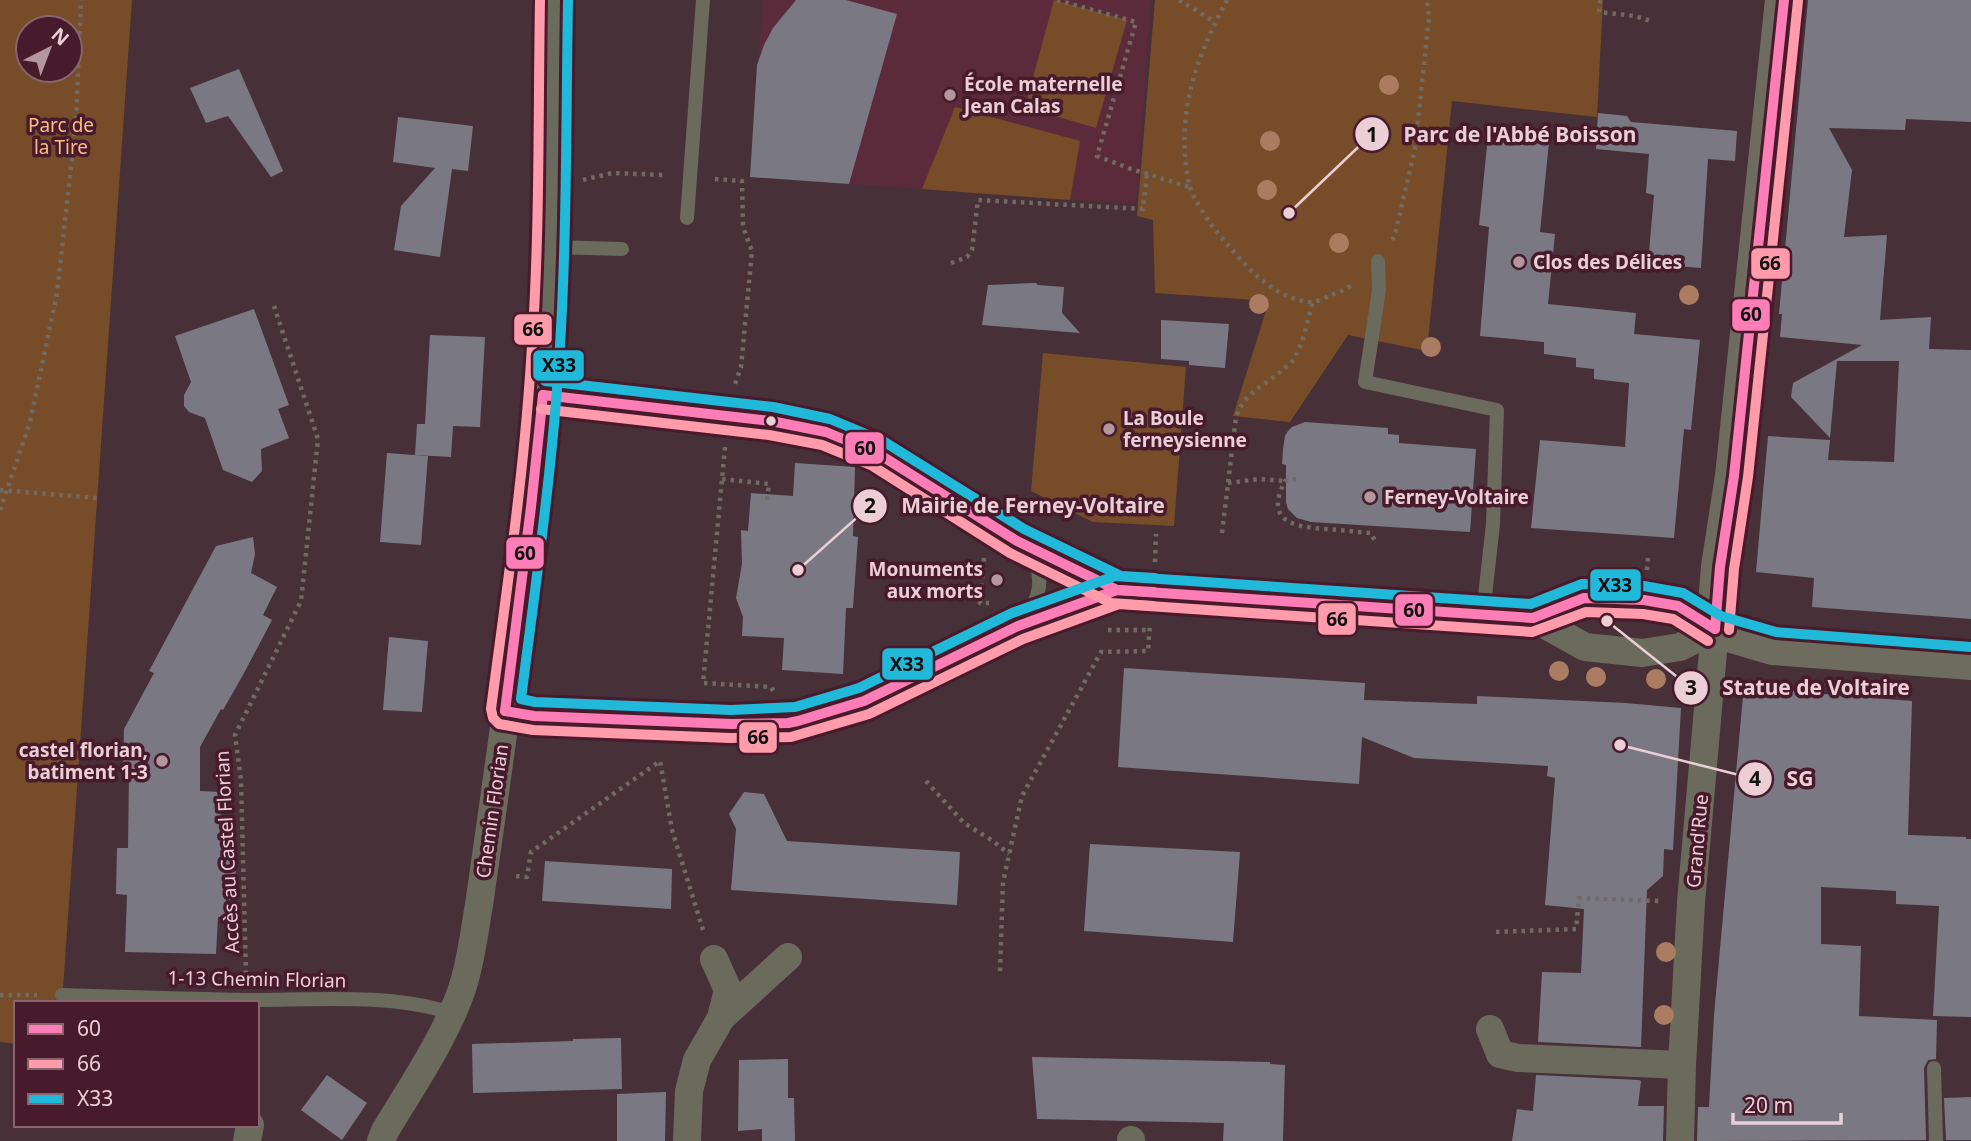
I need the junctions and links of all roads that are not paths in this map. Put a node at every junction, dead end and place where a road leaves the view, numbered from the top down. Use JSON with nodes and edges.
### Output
{"nodes":[{"id":1,"x":554,"y":0,"type":"edge"},
{"id":2,"x":703,"y":0,"type":"edge"},
{"id":3,"x":1784,"y":0,"type":"edge"},
{"id":4,"x":687,"y":218,"type":"dead end"},
{"id":5,"x":551,"y":247,"type":"junction"},
{"id":6,"x":622,"y":249,"type":"dead end"},
{"id":7,"x":1378,"y":261,"type":"road end"},
{"id":8,"x":543,"y":395,"type":"junction"},
{"id":9,"x":1017,"y":541,"type":"junction"},
{"id":10,"x":1117,"y":590,"type":"junction"},
{"id":11,"x":1483,"y":614,"type":"junction"},
{"id":12,"x":1533,"y":618,"type":"junction"},
{"id":13,"x":1018,"y":625,"type":"junction"},
{"id":14,"x":1715,"y":629,"type":"junction"},
{"id":15,"x":1971,"y":661,"type":"edge"},
{"id":16,"x":505,"y":711,"type":"junction"},
{"id":17,"x":708,"y":948,"type":"road end"},
{"id":18,"x":788,"y":957,"type":"dead end"},
{"id":19,"x":62,"y":995,"type":"road end"},
{"id":20,"x":451,"y":1013,"type":"junction"},
{"id":21,"x":721,"y":1018,"type":"junction"},
{"id":22,"x":1490,"y":1029,"type":"dead end"},
{"id":23,"x":1682,"y":1065,"type":"junction"},
{"id":24,"x":1934,"y":1068,"type":"dead end"},
{"id":25,"x":381,"y":1141,"type":"edge"},
{"id":26,"x":687,"y":1141,"type":"edge"},
{"id":27,"x":1680,"y":1141,"type":"edge"},
{"id":28,"x":1936,"y":1141,"type":"edge"}],
"edges":[{"from":1,"to":5,"type":"street","name":"Chemin Florian"},
{"from":2,"to":4,"type":"lane"},
{"from":3,"to":14,"type":"main road","name":"Grand'Rue"},
{"from":5,"to":6,"type":"lane"},
{"from":5,"to":8,"type":"street","name":"Chemin Florian"},
{"from":7,"to":11,"type":"lane"},
{"from":8,"to":9,"type":"street"},
{"from":8,"to":16,"type":"street","name":"Chemin Florian"},
{"from":9,"to":10,"type":"street"},
{"from":9,"to":13,"type":"lane"},
{"from":10,"to":11,"type":"street"},
{"from":10,"to":13,"type":"street"},
{"from":11,"to":12,"type":"street"},
{"from":12,"to":14,"type":"street"},
{"from":12,"to":14,"type":"street"},
{"from":13,"to":16,"type":"street"},
{"from":14,"to":15,"type":"main road"},
{"from":14,"to":23,"type":"street","name":"Grand'Rue"},
{"from":16,"to":20,"type":"street","name":"Chemin Florian"},
{"from":17,"to":21,"type":"street"},
{"from":18,"to":21,"type":"street"},
{"from":19,"to":20,"type":"lane","name":"1-13 Chemin Florian"},
{"from":20,"to":25,"type":"street","name":"Chemin Florian"},
{"from":21,"to":26,"type":"street"},
{"from":22,"to":23,"type":"street"},
{"from":23,"to":27,"type":"street","name":"Grand'Rue"},
{"from":24,"to":28,"type":"lane"}]}
